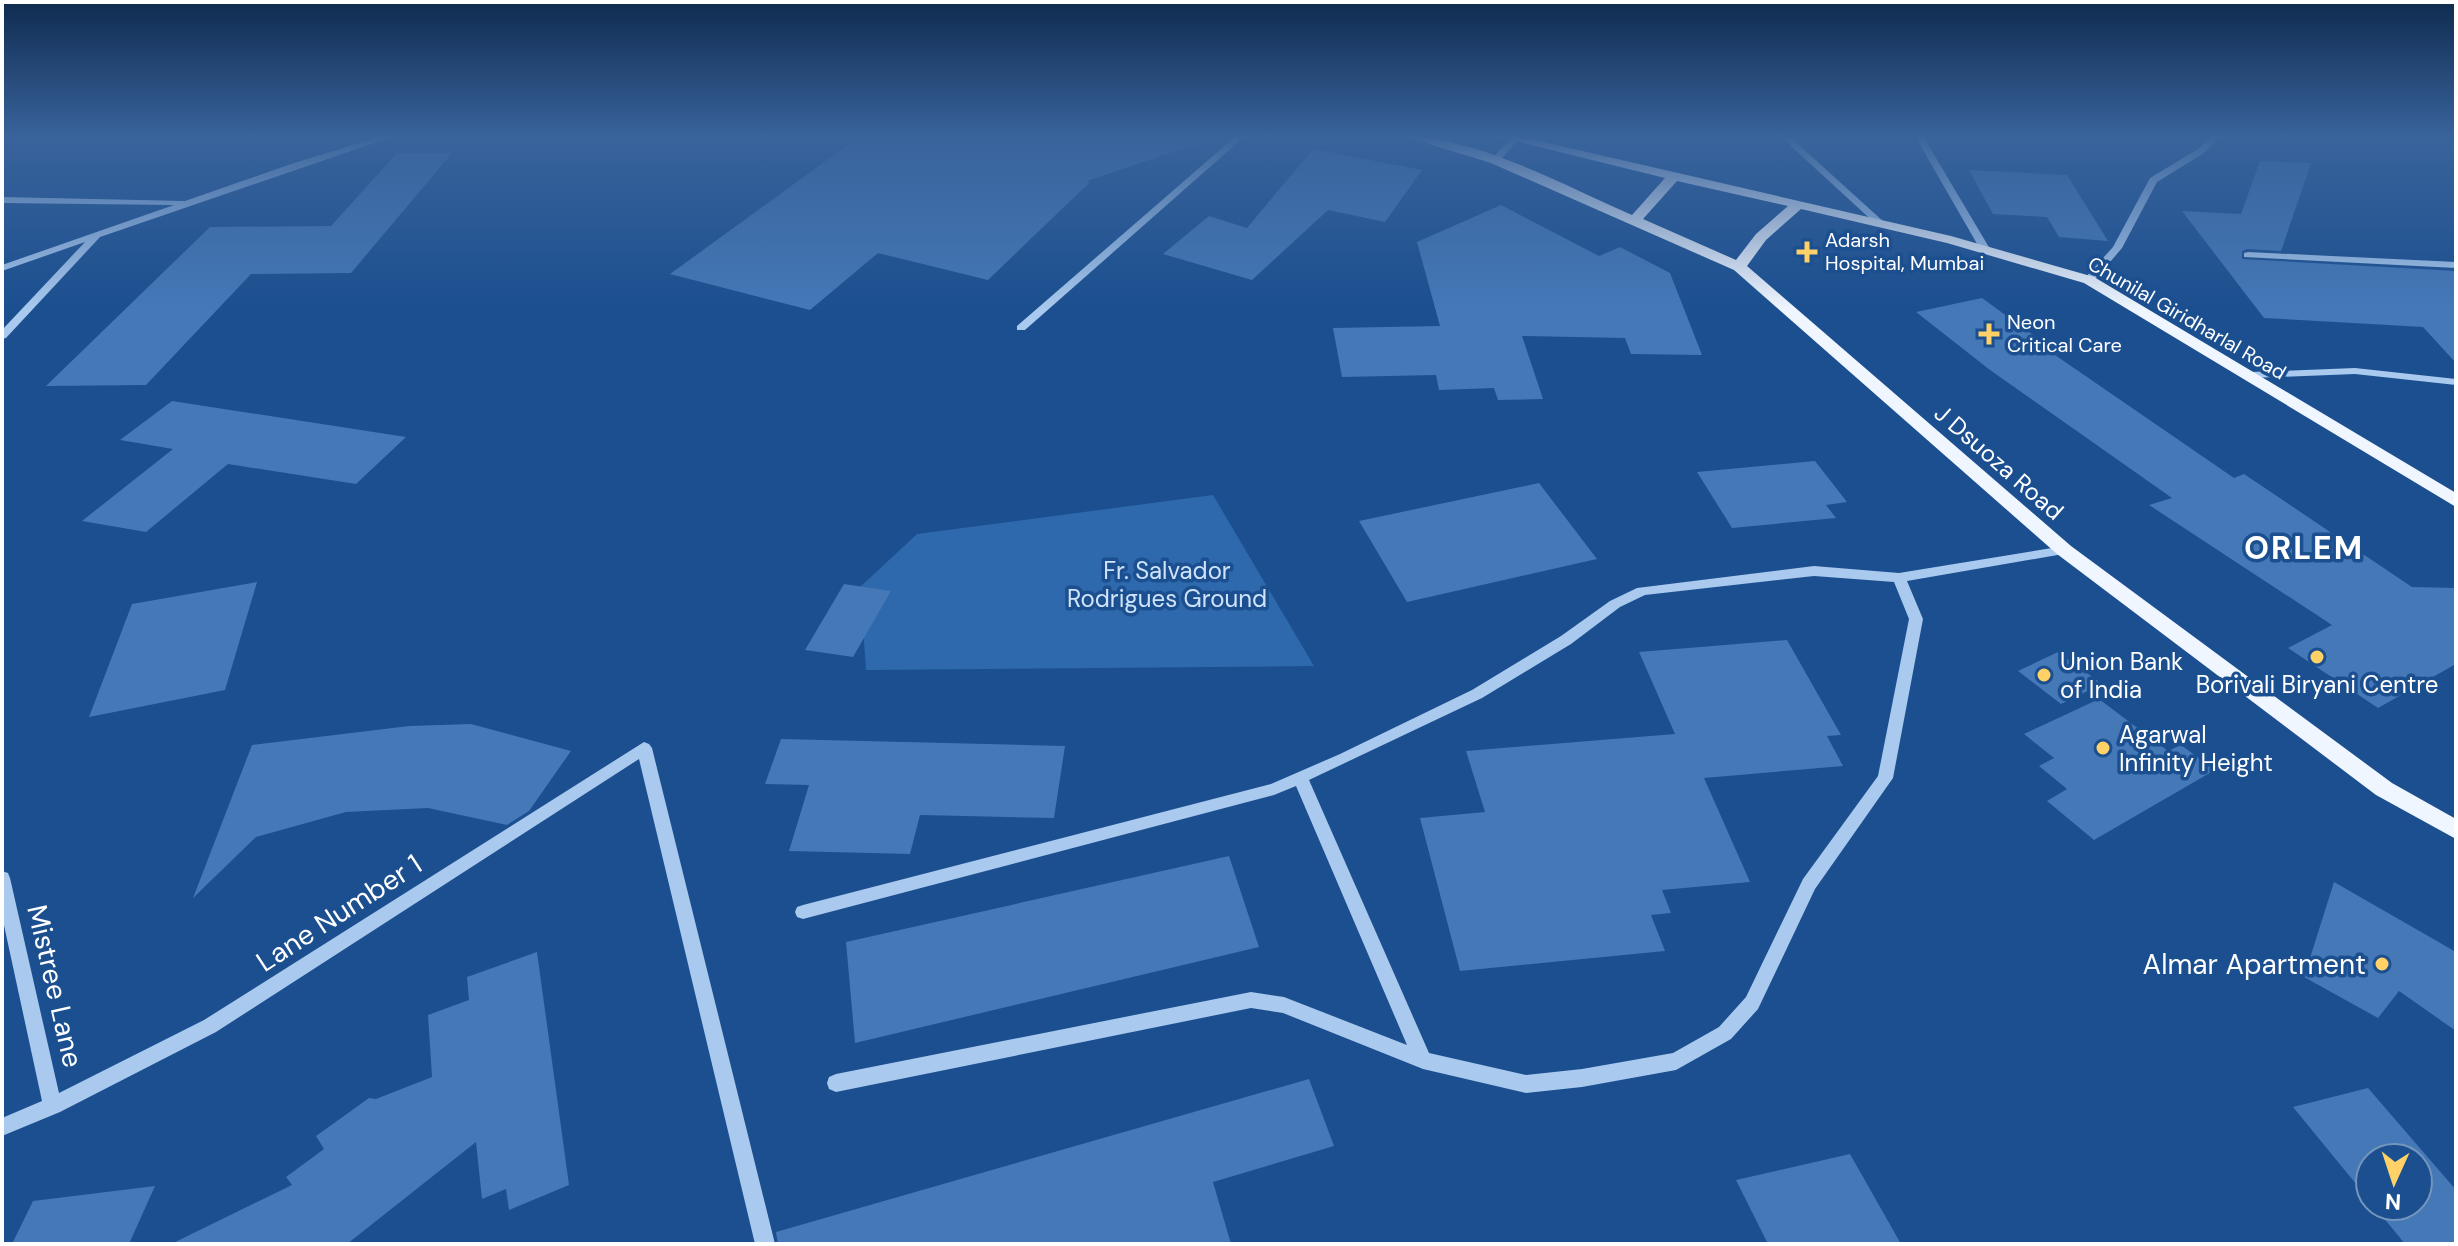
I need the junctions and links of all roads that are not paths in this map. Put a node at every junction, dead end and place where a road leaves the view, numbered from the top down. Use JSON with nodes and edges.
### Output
{"nodes":[{"id":1,"x":213,"y":194,"type":"edge"},
{"id":2,"x":1174,"y":194,"type":"edge"},
{"id":3,"x":1571,"y":194,"type":"edge"},
{"id":4,"x":1658,"y":194,"type":"edge"},
{"id":5,"x":1760,"y":194,"type":"edge"},
{"id":6,"x":1848,"y":194,"type":"edge"},
{"id":7,"x":1953,"y":194,"type":"edge"},
{"id":8,"x":2146,"y":194,"type":"edge"},
{"id":9,"x":2,"y":200,"type":"edge"},
{"id":10,"x":189,"y":202,"type":"junction"},
{"id":11,"x":1800,"y":203,"type":"junction"},
{"id":12,"x":1633,"y":222,"type":"junction"},
{"id":13,"x":1881,"y":224,"type":"junction"},
{"id":14,"x":97,"y":236,"type":"junction"},
{"id":15,"x":1985,"y":249,"type":"junction"},
{"id":16,"x":2248,"y":255,"type":"dead end"},
{"id":17,"x":2456,"y":265,"type":"edge"},
{"id":18,"x":1739,"y":267,"type":"junction"},
{"id":19,"x":2,"y":268,"type":"edge"},
{"id":20,"x":2089,"y":280,"type":"junction"},
{"id":21,"x":1021,"y":328,"type":"dead end"},
{"id":22,"x":2,"y":336,"type":"edge"},
{"id":23,"x":2251,"y":375,"type":"junction"},
{"id":24,"x":2456,"y":382,"type":"edge"},
{"id":25,"x":2456,"y":501,"type":"edge"},
{"id":26,"x":2064,"y":550,"type":"junction"},
{"id":27,"x":1899,"y":578,"type":"junction"},
{"id":28,"x":1300,"y":778,"type":"junction"},
{"id":29,"x":2456,"y":830,"type":"edge"},
{"id":30,"x":2,"y":878,"type":"edge"},
{"id":31,"x":803,"y":912,"type":"dead end"},
{"id":32,"x":1423,"y":1060,"type":"junction"},
{"id":33,"x":836,"y":1083,"type":"dead end"},
{"id":34,"x":53,"y":1106,"type":"junction"},
{"id":35,"x":2,"y":1127,"type":"edge"},
{"id":36,"x":765,"y":1244,"type":"edge"}],
"edges":[{"from":1,"to":10,"type":"street"},
{"from":2,"to":21,"type":"street"},
{"from":3,"to":12,"type":"main road","name":"J Dsuoza Road"},
{"from":4,"to":12,"type":"main road"},
{"from":5,"to":11,"type":"main road","name":"Chunilal Giridharlal Road"},
{"from":6,"to":13,"type":"street"},
{"from":7,"to":15,"type":"street"},
{"from":8,"to":20,"type":"street"},
{"from":9,"to":10,"type":"street"},
{"from":10,"to":14,"type":"street"},
{"from":11,"to":13,"type":"main road","name":"Chunilal Giridharlal Road"},
{"from":11,"to":18,"type":"main road"},
{"from":12,"to":18,"type":"main road","name":"J Dsuoza Road"},
{"from":13,"to":15,"type":"main road","name":"Chunilal Giridharlal Road"},
{"from":14,"to":19,"type":"street"},
{"from":14,"to":22,"type":"street"},
{"from":15,"to":20,"type":"main road","name":"Chunilal Giridharlal Road"},
{"from":16,"to":17,"type":"street"},
{"from":18,"to":26,"type":"main road","name":"J Dsuoza Road"},
{"from":20,"to":23,"type":"main road","name":"Chunilal Giridharlal Road"},
{"from":23,"to":24,"type":"street"},
{"from":23,"to":25,"type":"main road","name":"Chunilal Giridharlal Road"},
{"from":26,"to":27,"type":"street"},
{"from":26,"to":29,"type":"main road","name":"J Dsuoza Road"},
{"from":27,"to":28,"type":"street"},
{"from":27,"to":32,"type":"street"},
{"from":28,"to":31,"type":"street"},
{"from":28,"to":32,"type":"street"},
{"from":30,"to":34,"type":"street","name":"Mistree Lane"},
{"from":32,"to":33,"type":"street"},
{"from":34,"to":35,"type":"street","name":"Lane Number 1"},
{"from":34,"to":36,"type":"street","name":"Lane Number 1"}]}
